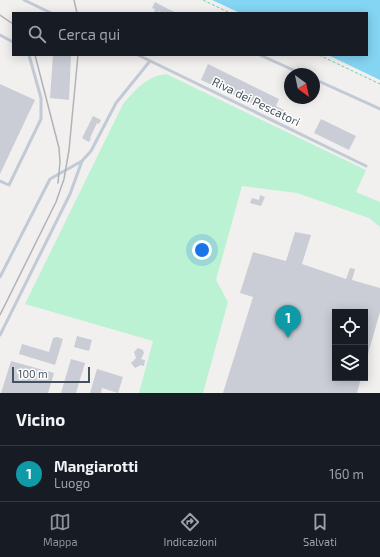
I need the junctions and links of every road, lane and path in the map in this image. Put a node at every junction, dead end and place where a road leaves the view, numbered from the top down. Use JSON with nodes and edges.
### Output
{"nodes":[{"id":1,"x":24,"y":0,"type":"edge"},
{"id":2,"x":203,"y":0,"type":"edge"},
{"id":3,"x":46,"y":12,"type":"edge"},
{"id":4,"x":228,"y":12,"type":"edge"},
{"id":5,"x":0,"y":35,"type":"edge"},
{"id":6,"x":12,"y":41,"type":"edge"},
{"id":7,"x":29,"y":56,"type":"edge"},
{"id":8,"x":140,"y":56,"type":"edge"},
{"id":9,"x":262,"y":56,"type":"edge"},
{"id":10,"x":321,"y":56,"type":"edge"},
{"id":11,"x":150,"y":61,"type":"junction"},
{"id":12,"x":289,"y":68,"type":"edge"},
{"id":13,"x":320,"y":82,"type":"edge"},
{"id":14,"x":380,"y":84,"type":"edge"},
{"id":15,"x":380,"y":109,"type":"edge"},
{"id":16,"x":82,"y":161,"type":"junction"},
{"id":17,"x":366,"y":166,"type":"dead end"},
{"id":18,"x":0,"y":181,"type":"edge"},
{"id":19,"x":0,"y":278,"type":"edge"},
{"id":20,"x":0,"y":335,"type":"edge"}],
"edges":[{"from":1,"to":3,"type":"lane"},
{"from":2,"to":4,"type":"path"},
{"from":5,"to":6,"type":"lane"},
{"from":7,"to":18,"type":"lane"},
{"from":8,"to":11,"type":"lane","name":"Riva dei Pescatori"},
{"from":9,"to":12,"type":"lane"},
{"from":10,"to":14,"type":"path"},
{"from":11,"to":16,"type":"lane"},
{"from":11,"to":17,"type":"lane","name":"Riva dei Pescatori"},
{"from":13,"to":15,"type":"lane"},
{"from":16,"to":19,"type":"lane"},
{"from":16,"to":20,"type":"lane"}]}
